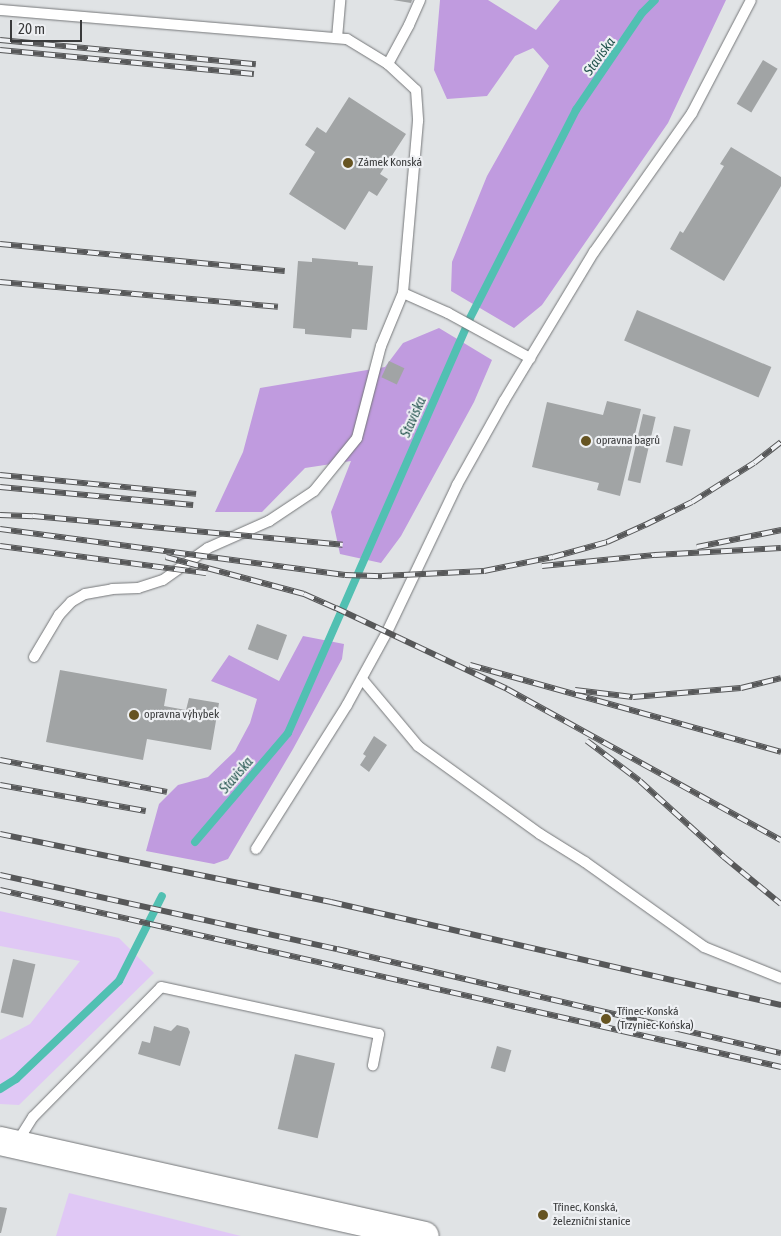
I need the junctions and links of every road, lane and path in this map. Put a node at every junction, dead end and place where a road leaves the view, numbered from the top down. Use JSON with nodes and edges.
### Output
{"nodes":[{"id":1,"x":340,"y":0,"type":"edge"},
{"id":2,"x":420,"y":0,"type":"edge"},
{"id":3,"x":751,"y":0,"type":"edge"},
{"id":4,"x":0,"y":10,"type":"edge"},
{"id":5,"x":337,"y":38,"type":"junction"},
{"id":6,"x":388,"y":64,"type":"junction"},
{"id":7,"x":403,"y":293,"type":"junction"},
{"id":8,"x":530,"y":358,"type":"junction"},
{"id":9,"x":34,"y":657,"type":"dead end"},
{"id":10,"x":362,"y":679,"type":"junction"},
{"id":11,"x":256,"y":848,"type":"dead end"},
{"id":12,"x":781,"y":978,"type":"edge"},
{"id":13,"x":373,"y":1065,"type":"dead end"},
{"id":14,"x":8,"y":1143,"type":"edge"},
{"id":15,"x":424,"y":1236,"type":"edge"}],
"edges":[{"from":1,"to":5,"type":"lane"},
{"from":2,"to":6,"type":"lane"},
{"from":3,"to":8,"type":"lane"},
{"from":4,"to":5,"type":"lane"},
{"from":5,"to":6,"type":"lane"},
{"from":6,"to":7,"type":"lane"},
{"from":7,"to":8,"type":"lane"},
{"from":7,"to":9,"type":"lane"},
{"from":8,"to":10,"type":"lane"},
{"from":10,"to":11,"type":"lane"},
{"from":10,"to":12,"type":"lane"},
{"from":13,"to":14,"type":"lane"},
{"from":14,"to":15,"type":"main road"}]}
